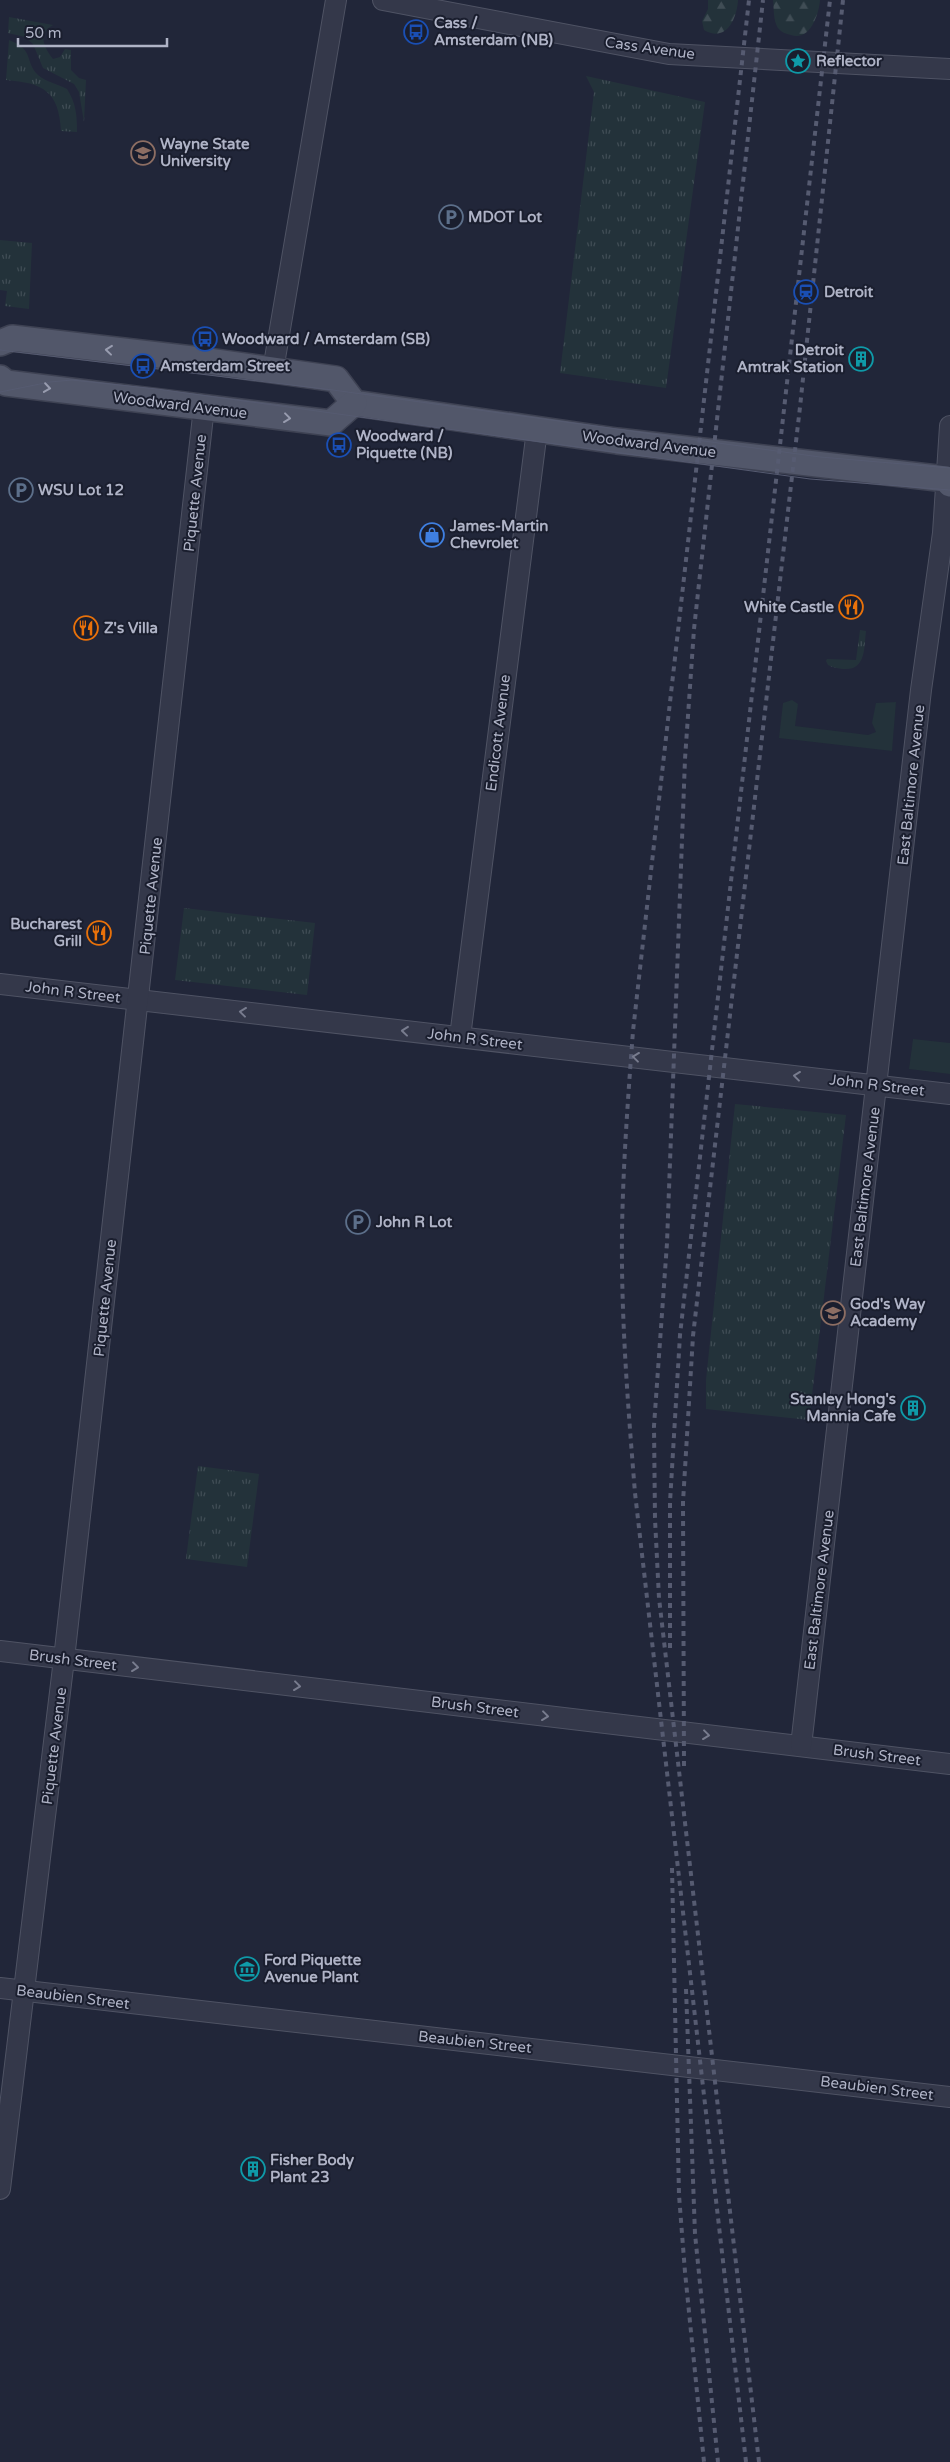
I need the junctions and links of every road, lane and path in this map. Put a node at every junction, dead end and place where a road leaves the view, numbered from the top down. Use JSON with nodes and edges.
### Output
{"nodes":[{"id":1,"x":336,"y":0,"type":"edge"},
{"id":2,"x":383,"y":0,"type":"edge"},
{"id":3,"x":950,"y":69,"type":"edge"},
{"id":4,"x":0,"y":343,"type":"edge"},
{"id":5,"x":273,"y":370,"type":"junction"},
{"id":6,"x":0,"y":378,"type":"edge"},
{"id":7,"x":354,"y":402,"type":"junction"},
{"id":8,"x":204,"y":407,"type":"junction"},
{"id":9,"x":950,"y":426,"type":"edge"},
{"id":10,"x":537,"y":430,"type":"junction"},
{"id":11,"x":949,"y":480,"type":"edge"},
{"id":12,"x":0,"y":984,"type":"edge"},
{"id":13,"x":139,"y":1000,"type":"junction"},
{"id":14,"x":460,"y":1037,"type":"junction"},
{"id":15,"x":876,"y":1085,"type":"junction"},
{"id":16,"x":950,"y":1094,"type":"edge"},
{"id":17,"x":0,"y":1651,"type":"edge"},
{"id":18,"x":64,"y":1659,"type":"junction"},
{"id":19,"x":801,"y":1746,"type":"junction"},
{"id":20,"x":950,"y":1764,"type":"edge"},
{"id":21,"x":0,"y":1988,"type":"edge"},
{"id":22,"x":23,"y":1992,"type":"junction"},
{"id":23,"x":950,"y":2097,"type":"edge"},
{"id":24,"x":0,"y":2189,"type":"edge"}],
"edges":[{"from":1,"to":5,"type":"street"},
{"from":2,"to":3,"type":"street","name":"Cass Avenue"},
{"from":5,"to":4,"type":"main road","one_way":true},
{"from":5,"to":7,"type":"main road"},
{"from":6,"to":8,"type":"main road","name":"Woodward Avenue","one_way":true},
{"from":8,"to":7,"type":"main road","name":"Woodward Avenue","one_way":true},
{"from":7,"to":10,"type":"main road","name":"Woodward Avenue"},
{"from":8,"to":13,"type":"street","name":"Piquette Avenue"},
{"from":9,"to":11,"type":"street","name":"East Baltimore Avenue"},
{"from":10,"to":11,"type":"main road","name":"Woodward Avenue"},
{"from":10,"to":14,"type":"street","name":"Endicott Avenue"},
{"from":11,"to":15,"type":"street","name":"East Baltimore Avenue"},
{"from":12,"to":13,"type":"street","name":"John R Street"},
{"from":14,"to":13,"type":"street","name":"John R Street","one_way":true},
{"from":13,"to":18,"type":"street","name":"Piquette Avenue"},
{"from":15,"to":14,"type":"street","name":"John R Street","one_way":true},
{"from":15,"to":16,"type":"street","name":"John R Street"},
{"from":15,"to":19,"type":"street","name":"East Baltimore Avenue"},
{"from":17,"to":18,"type":"street","name":"Brush Street"},
{"from":18,"to":19,"type":"street","name":"Brush Street","one_way":true},
{"from":18,"to":22,"type":"street","name":"Piquette Avenue"},
{"from":19,"to":20,"type":"street","name":"Brush Street"},
{"from":21,"to":22,"type":"street","name":"Beaubien Street"},
{"from":22,"to":23,"type":"street","name":"Beaubien Street"},
{"from":22,"to":24,"type":"street","name":"Piquette Avenue"}]}
